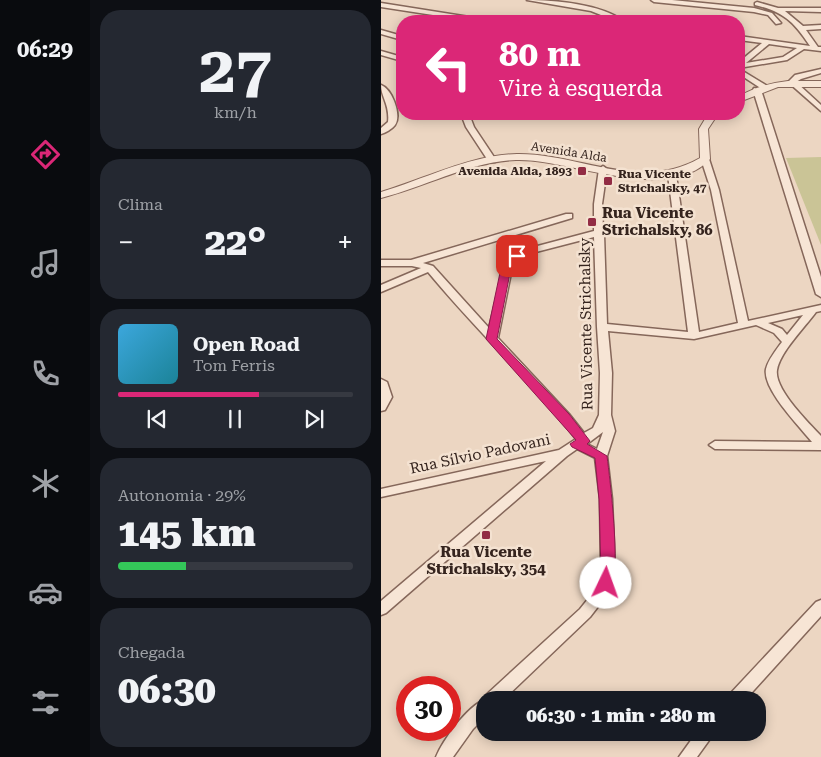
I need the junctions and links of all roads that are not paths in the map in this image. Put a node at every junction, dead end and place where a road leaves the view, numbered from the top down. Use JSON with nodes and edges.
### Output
{"nodes":[{"id":1,"x":530,"y":0,"type":"edge"},
{"id":2,"x":654,"y":0,"type":"edge"},
{"id":3,"x":718,"y":0,"type":"edge"},
{"id":4,"x":775,"y":0,"type":"edge"},
{"id":5,"x":754,"y":1,"type":"edge"},
{"id":6,"x":381,"y":5,"type":"edge"},
{"id":7,"x":776,"y":8,"type":"junction"},
{"id":8,"x":821,"y":10,"type":"edge"},
{"id":9,"x":444,"y":15,"type":"edge"},
{"id":10,"x":607,"y":15,"type":"edge"},
{"id":11,"x":821,"y":15,"type":"edge"},
{"id":12,"x":793,"y":17,"type":"junction"},
{"id":13,"x":778,"y":23,"type":"dead end"},
{"id":14,"x":821,"y":27,"type":"edge"},
{"id":15,"x":802,"y":28,"type":"junction"},
{"id":16,"x":381,"y":32,"type":"edge"},
{"id":17,"x":396,"y":36,"type":"edge"},
{"id":18,"x":745,"y":39,"type":"edge"},
{"id":19,"x":809,"y":40,"type":"junction"},
{"id":20,"x":821,"y":40,"type":"edge"},
{"id":21,"x":768,"y":42,"type":"junction"},
{"id":22,"x":801,"y":48,"type":"junction"},
{"id":23,"x":818,"y":49,"type":"edge"},
{"id":24,"x":381,"y":53,"type":"edge"},
{"id":25,"x":396,"y":57,"type":"edge"},
{"id":26,"x":745,"y":58,"type":"edge"},
{"id":27,"x":745,"y":64,"type":"edge"},
{"id":28,"x":821,"y":71,"type":"edge"},
{"id":29,"x":745,"y":76,"type":"edge"},
{"id":30,"x":792,"y":82,"type":"junction"},
{"id":31,"x":821,"y":84,"type":"edge"},
{"id":32,"x":381,"y":87,"type":"edge"},
{"id":33,"x":761,"y":89,"type":"junction"},
{"id":34,"x":745,"y":96,"type":"edge"},
{"id":35,"x":821,"y":108,"type":"edge"},
{"id":36,"x":467,"y":120,"type":"edge"},
{"id":37,"x":707,"y":120,"type":"edge"},
{"id":38,"x":381,"y":132,"type":"edge"},
{"id":39,"x":705,"y":159,"type":"junction"},
{"id":40,"x":492,"y":160,"type":"junction"},
{"id":41,"x":603,"y":169,"type":"junction"},
{"id":42,"x":672,"y":174,"type":"junction"},
{"id":43,"x":381,"y":195,"type":"edge"},
{"id":44,"x":569,"y":216,"type":"dead end"},
{"id":45,"x":601,"y":232,"type":"junction"},
{"id":46,"x":381,"y":263,"type":"edge"},
{"id":47,"x":412,"y":263,"type":"junction"},
{"id":48,"x":430,"y":268,"type":"junction"},
{"id":49,"x":381,"y":289,"type":"edge"},
{"id":50,"x":821,"y":294,"type":"edge"},
{"id":51,"x":817,"y":309,"type":"edge"},
{"id":52,"x":757,"y":322,"type":"junction"},
{"id":53,"x":744,"y":326,"type":"junction"},
{"id":54,"x":602,"y":327,"type":"junction"},
{"id":55,"x":694,"y":336,"type":"junction"},
{"id":56,"x":492,"y":339,"type":"junction"},
{"id":57,"x":789,"y":342,"type":"junction"},
{"id":58,"x":381,"y":382,"type":"edge"},
{"id":59,"x":381,"y":407,"type":"edge"},
{"id":60,"x":605,"y":415,"type":"junction"},
{"id":61,"x":580,"y":443,"type":"junction"},
{"id":62,"x":821,"y":445,"type":"edge"},
{"id":63,"x":715,"y":446,"type":"dead end"},
{"id":64,"x":563,"y":453,"type":"junction"},
{"id":65,"x":601,"y":456,"type":"junction"},
{"id":66,"x":381,"y":493,"type":"edge"},
{"id":67,"x":821,"y":606,"type":"edge"},
{"id":68,"x":381,"y":609,"type":"edge"},
{"id":69,"x":502,"y":691,"type":"edge"},
{"id":70,"x":743,"y":691,"type":"edge"},
{"id":71,"x":476,"y":716,"type":"edge"},
{"id":72,"x":700,"y":741,"type":"edge"},
{"id":73,"x":444,"y":757,"type":"edge"},
{"id":74,"x":687,"y":757,"type":"edge"}],
"edges":[{"from":1,"to":10,"type":"street"},
{"from":2,"to":13,"type":"street"},
{"from":3,"to":5,"type":"street"},
{"from":4,"to":7,"type":"street"},
{"from":5,"to":7,"type":"street"},
{"from":6,"to":9,"type":"street"},
{"from":7,"to":8,"type":"street"},
{"from":7,"to":12,"type":"street"},
{"from":11,"to":12,"type":"street"},
{"from":12,"to":15,"type":"street"},
{"from":14,"to":15,"type":"street"},
{"from":15,"to":19,"type":"street"},
{"from":16,"to":17,"type":"street"},
{"from":18,"to":21,"type":"street"},
{"from":19,"to":20,"type":"street"},
{"from":19,"to":23,"type":"street"},
{"from":21,"to":22,"type":"street"},
{"from":21,"to":26,"type":"street"},
{"from":22,"to":23,"type":"street"},
{"from":22,"to":27,"type":"street"},
{"from":24,"to":25,"type":"street"},
{"from":28,"to":30,"type":"street"},
{"from":29,"to":33,"type":"street"},
{"from":30,"to":31,"type":"street"},
{"from":30,"to":33,"type":"street"},
{"from":30,"to":35,"type":"street"},
{"from":32,"to":38,"type":"street"},
{"from":33,"to":34,"type":"street"},
{"from":33,"to":50,"type":"street"},
{"from":36,"to":40,"type":"street"},
{"from":37,"to":39,"type":"street"},
{"from":39,"to":42,"type":"street","name":"Avenida Alda"},
{"from":39,"to":53,"type":"street"},
{"from":40,"to":41,"type":"street","name":"Avenida Alda"},
{"from":40,"to":43,"type":"street","name":"Avenida Alda"},
{"from":41,"to":42,"type":"street","name":"Avenida Alda"},
{"from":41,"to":45,"type":"street","name":"Rua Vicente Strichalsky"},
{"from":42,"to":55,"type":"street"},
{"from":44,"to":47,"type":"street"},
{"from":45,"to":54,"type":"street","name":"Rua Vicente Strichalsky"},
{"from":45,"to":56,"type":"street"},
{"from":46,"to":47,"type":"street"},
{"from":47,"to":48,"type":"street"},
{"from":48,"to":49,"type":"street"},
{"from":48,"to":56,"type":"street"},
{"from":51,"to":52,"type":"street"},
{"from":51,"to":57,"type":"street"},
{"from":52,"to":53,"type":"street"},
{"from":52,"to":57,"type":"street"},
{"from":53,"to":55,"type":"street"},
{"from":54,"to":55,"type":"street"},
{"from":54,"to":60,"type":"street","name":"Rua Vicente Strichalsky"},
{"from":56,"to":61,"type":"street"},
{"from":57,"to":62,"type":"street"},
{"from":58,"to":59,"type":"street"},
{"from":60,"to":61,"type":"street","name":"Rua Vicente Strichalsky"},
{"from":60,"to":65,"type":"street"},
{"from":61,"to":64,"type":"street","name":"Rua Sílvio Padovani"},
{"from":61,"to":65,"type":"street"},
{"from":62,"to":63,"type":"street"},
{"from":64,"to":66,"type":"street","name":"Rua Sílvio Padovani"},
{"from":64,"to":68,"type":"street"},
{"from":65,"to":69,"type":"street"},
{"from":67,"to":70,"type":"street"},
{"from":71,"to":73,"type":"street"},
{"from":72,"to":74,"type":"street"}]}
